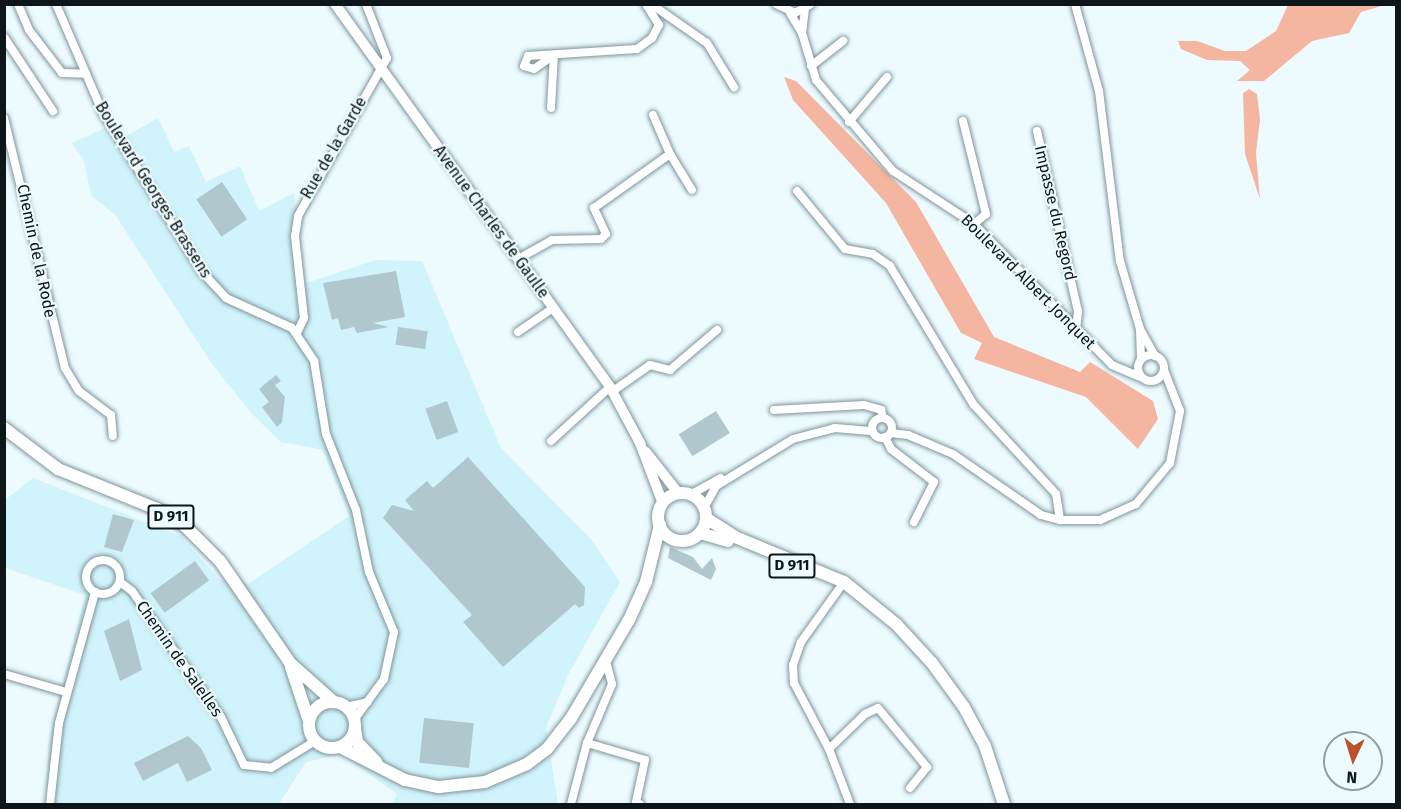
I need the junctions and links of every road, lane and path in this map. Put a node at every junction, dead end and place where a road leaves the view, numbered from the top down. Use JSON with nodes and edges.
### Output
{"nodes":[{"id":1,"x":18,"y":4,"type":"edge"},
{"id":2,"x":56,"y":4,"type":"edge"},
{"id":3,"x":335,"y":4,"type":"edge"},
{"id":4,"x":366,"y":4,"type":"edge"},
{"id":5,"x":646,"y":4,"type":"edge"},
{"id":6,"x":651,"y":4,"type":"edge"},
{"id":7,"x":776,"y":4,"type":"edge"},
{"id":8,"x":1075,"y":4,"type":"edge"},
{"id":9,"x":808,"y":7,"type":"edge"},
{"id":10,"x":790,"y":12,"type":"junction"},
{"id":11,"x":802,"y":33,"type":"junction"},
{"id":12,"x":4,"y":37,"type":"edge"},
{"id":13,"x":843,"y":41,"type":"dead end"},
{"id":14,"x":811,"y":66,"type":"junction"},
{"id":15,"x":379,"y":69,"type":"junction"},
{"id":16,"x":86,"y":74,"type":"junction"},
{"id":17,"x":887,"y":76,"type":"dead end"},
{"id":18,"x":734,"y":87,"type":"dead end"},
{"id":19,"x":551,"y":108,"type":"dead end"},
{"id":20,"x":53,"y":111,"type":"dead end"},
{"id":21,"x":653,"y":115,"type":"dead end"},
{"id":22,"x":4,"y":118,"type":"edge"},
{"id":23,"x":963,"y":121,"type":"dead end"},
{"id":24,"x":849,"y":122,"type":"junction"},
{"id":25,"x":1037,"y":131,"type":"dead end"},
{"id":26,"x":670,"y":154,"type":"junction"},
{"id":27,"x":692,"y":190,"type":"dead end"},
{"id":28,"x":797,"y":191,"type":"dead end"},
{"id":29,"x":974,"y":224,"type":"junction"},
{"id":30,"x":519,"y":259,"type":"junction"},
{"id":31,"x":554,"y":308,"type":"junction"},
{"id":32,"x":1076,"y":329,"type":"junction"},
{"id":33,"x":1140,"y":329,"type":"junction"},
{"id":34,"x":717,"y":330,"type":"dead end"},
{"id":35,"x":518,"y":332,"type":"dead end"},
{"id":36,"x":297,"y":333,"type":"junction"},
{"id":37,"x":1155,"y":356,"type":"junction"},
{"id":38,"x":1140,"y":361,"type":"junction"},
{"id":39,"x":1121,"y":369,"type":"junction"},
{"id":40,"x":1164,"y":370,"type":"junction"},
{"id":41,"x":1140,"y":376,"type":"junction"},
{"id":42,"x":1153,"y":382,"type":"junction"},
{"id":43,"x":611,"y":389,"type":"junction"},
{"id":44,"x":1178,"y":400,"type":"junction"},
{"id":45,"x":774,"y":410,"type":"dead end"},
{"id":46,"x":883,"y":418,"type":"junction"},
{"id":47,"x":4,"y":428,"type":"edge"},
{"id":48,"x":873,"y":428,"type":"junction"},
{"id":49,"x":889,"y":432,"type":"junction"},
{"id":50,"x":113,"y":436,"type":"dead end"},
{"id":51,"x":551,"y":441,"type":"dead end"},
{"id":52,"x":640,"y":443,"type":"junction"},
{"id":53,"x":744,"y":468,"type":"junction"},
{"id":54,"x":685,"y":494,"type":"junction"},
{"id":55,"x":663,"y":504,"type":"junction"},
{"id":56,"x":705,"y":513,"type":"junction"},
{"id":57,"x":1060,"y":520,"type":"junction"},
{"id":58,"x":914,"y":522,"type":"dead end"},
{"id":59,"x":660,"y":525,"type":"junction"},
{"id":60,"x":700,"y":533,"type":"junction"},
{"id":61,"x":672,"y":539,"type":"junction"},
{"id":62,"x":651,"y":566,"type":"junction"},
{"id":63,"x":120,"y":582,"type":"junction"},
{"id":64,"x":842,"y":585,"type":"junction"},
{"id":65,"x":95,"y":592,"type":"junction"},
{"id":66,"x":606,"y":661,"type":"junction"},
{"id":67,"x":290,"y":663,"type":"junction"},
{"id":68,"x":4,"y":674,"type":"edge"},
{"id":69,"x":66,"y":692,"type":"junction"},
{"id":70,"x":334,"y":702,"type":"junction"},
{"id":71,"x":367,"y":702,"type":"junction"},
{"id":72,"x":346,"y":707,"type":"junction"},
{"id":73,"x":309,"y":721,"type":"junction"},
{"id":74,"x":354,"y":724,"type":"junction"},
{"id":75,"x":315,"y":741,"type":"junction"},
{"id":76,"x":587,"y":743,"type":"junction"},
{"id":77,"x":340,"y":747,"type":"junction"},
{"id":78,"x":829,"y":749,"type":"junction"},
{"id":79,"x":383,"y":770,"type":"junction"},
{"id":80,"x":910,"y":788,"type":"dead end"},
{"id":81,"x":50,"y":804,"type":"edge"},
{"id":82,"x":571,"y":804,"type":"edge"},
{"id":83,"x":640,"y":804,"type":"edge"},
{"id":84,"x":850,"y":804,"type":"edge"},
{"id":85,"x":1004,"y":804,"type":"edge"}],
"edges":[{"from":1,"to":16,"type":"street"},
{"from":2,"to":16,"type":"street","name":"Boulevard Georges Brassens"},
{"from":3,"to":15,"type":"main road","name":"Avenue Charles de Gaulle"},
{"from":4,"to":15,"type":"street"},
{"from":5,"to":19,"type":"street"},
{"from":6,"to":18,"type":"street"},
{"from":7,"to":10,"type":"street"},
{"from":8,"to":33,"type":"street"},
{"from":9,"to":10,"type":"street"},
{"from":9,"to":11,"type":"street","name":"Boulevard Albert Jonquet"},
{"from":10,"to":11,"type":"street","name":"Boulevard Albert Jonquet"},
{"from":11,"to":14,"type":"street","name":"Boulevard Albert Jonquet"},
{"from":12,"to":20,"type":"street"},
{"from":13,"to":14,"type":"street"},
{"from":14,"to":24,"type":"street","name":"Boulevard Albert Jonquet"},
{"from":15,"to":30,"type":"main road","name":"Avenue Charles de Gaulle"},
{"from":15,"to":36,"type":"street","name":"Rue de la Garde"},
{"from":16,"to":36,"type":"street","name":"Boulevard Georges Brassens"},
{"from":17,"to":24,"type":"street"},
{"from":21,"to":26,"type":"street"},
{"from":22,"to":50,"type":"street","name":"Chemin de la Rode"},
{"from":23,"to":29,"type":"street"},
{"from":24,"to":29,"type":"street","name":"Boulevard Albert Jonquet"},
{"from":25,"to":32,"type":"street","name":"Impasse du Regord"},
{"from":26,"to":27,"type":"street"},
{"from":26,"to":30,"type":"street"},
{"from":28,"to":57,"type":"street"},
{"from":29,"to":32,"type":"street","name":"Boulevard Albert Jonquet"},
{"from":30,"to":31,"type":"main road","name":"Avenue Charles de Gaulle"},
{"from":31,"to":35,"type":"street"},
{"from":31,"to":43,"type":"main road","name":"Avenue Charles de Gaulle"},
{"from":32,"to":39,"type":"street","name":"Boulevard Albert Jonquet"},
{"from":33,"to":37,"type":"street"},
{"from":33,"to":38,"type":"street"},
{"from":34,"to":43,"type":"street"},
{"from":36,"to":71,"type":"street","name":"Boulevard Georges Brassens"},
{"from":37,"to":38,"type":"street"},
{"from":37,"to":40,"type":"street"},
{"from":38,"to":39,"type":"street"},
{"from":38,"to":41,"type":"street"},
{"from":39,"to":41,"type":"street","name":"Boulevard Albert Jonquet"},
{"from":40,"to":42,"type":"street"},
{"from":40,"to":44,"type":"street"},
{"from":41,"to":42,"type":"street"},
{"from":42,"to":44,"type":"street"},
{"from":43,"to":51,"type":"street"},
{"from":43,"to":52,"type":"main road","name":"Avenue Charles de Gaulle"},
{"from":44,"to":57,"type":"street"},
{"from":45,"to":46,"type":"street"},
{"from":46,"to":48,"type":"street"},
{"from":46,"to":49,"type":"street"},
{"from":47,"to":67,"type":"main road","number":"D 911"},
{"from":48,"to":49,"type":"street"},
{"from":48,"to":53,"type":"street"},
{"from":49,"to":57,"type":"street"},
{"from":49,"to":58,"type":"street"},
{"from":52,"to":54,"type":"main road"},
{"from":52,"to":55,"type":"main road"},
{"from":53,"to":54,"type":"street"},
{"from":53,"to":56,"type":"street"},
{"from":54,"to":55,"type":"main road"},
{"from":54,"to":56,"type":"main road"},
{"from":55,"to":59,"type":"main road"},
{"from":56,"to":60,"type":"main road"},
{"from":56,"to":64,"type":"main road","number":"D 911"},
{"from":59,"to":61,"type":"main road"},
{"from":59,"to":62,"type":"main road"},
{"from":60,"to":61,"type":"main road"},
{"from":60,"to":64,"type":"main road","number":"D 911"},
{"from":61,"to":62,"type":"main road"},
{"from":62,"to":66,"type":"main road"},
{"from":63,"to":65,"type":"street"},
{"from":63,"to":65,"type":"street"},
{"from":63,"to":75,"type":"street","name":"Chemin de Salelles"},
{"from":64,"to":78,"type":"street"},
{"from":64,"to":85,"type":"main road","number":"D 911"},
{"from":65,"to":69,"type":"street"},
{"from":66,"to":76,"type":"street"},
{"from":66,"to":79,"type":"main road"},
{"from":67,"to":70,"type":"main road","number":"D 911"},
{"from":67,"to":73,"type":"main road","number":"D 911"},
{"from":68,"to":69,"type":"street"},
{"from":69,"to":81,"type":"street"},
{"from":70,"to":72,"type":"main road"},
{"from":70,"to":73,"type":"main road"},
{"from":71,"to":72,"type":"street"},
{"from":71,"to":74,"type":"street","name":"Boulevard Georges Brassens"},
{"from":72,"to":74,"type":"main road"},
{"from":73,"to":75,"type":"main road"},
{"from":74,"to":77,"type":"main road"},
{"from":74,"to":79,"type":"main road"},
{"from":75,"to":77,"type":"main road"},
{"from":76,"to":82,"type":"street"},
{"from":76,"to":83,"type":"street"},
{"from":77,"to":79,"type":"main road"},
{"from":78,"to":80,"type":"street"},
{"from":78,"to":84,"type":"street"}]}
